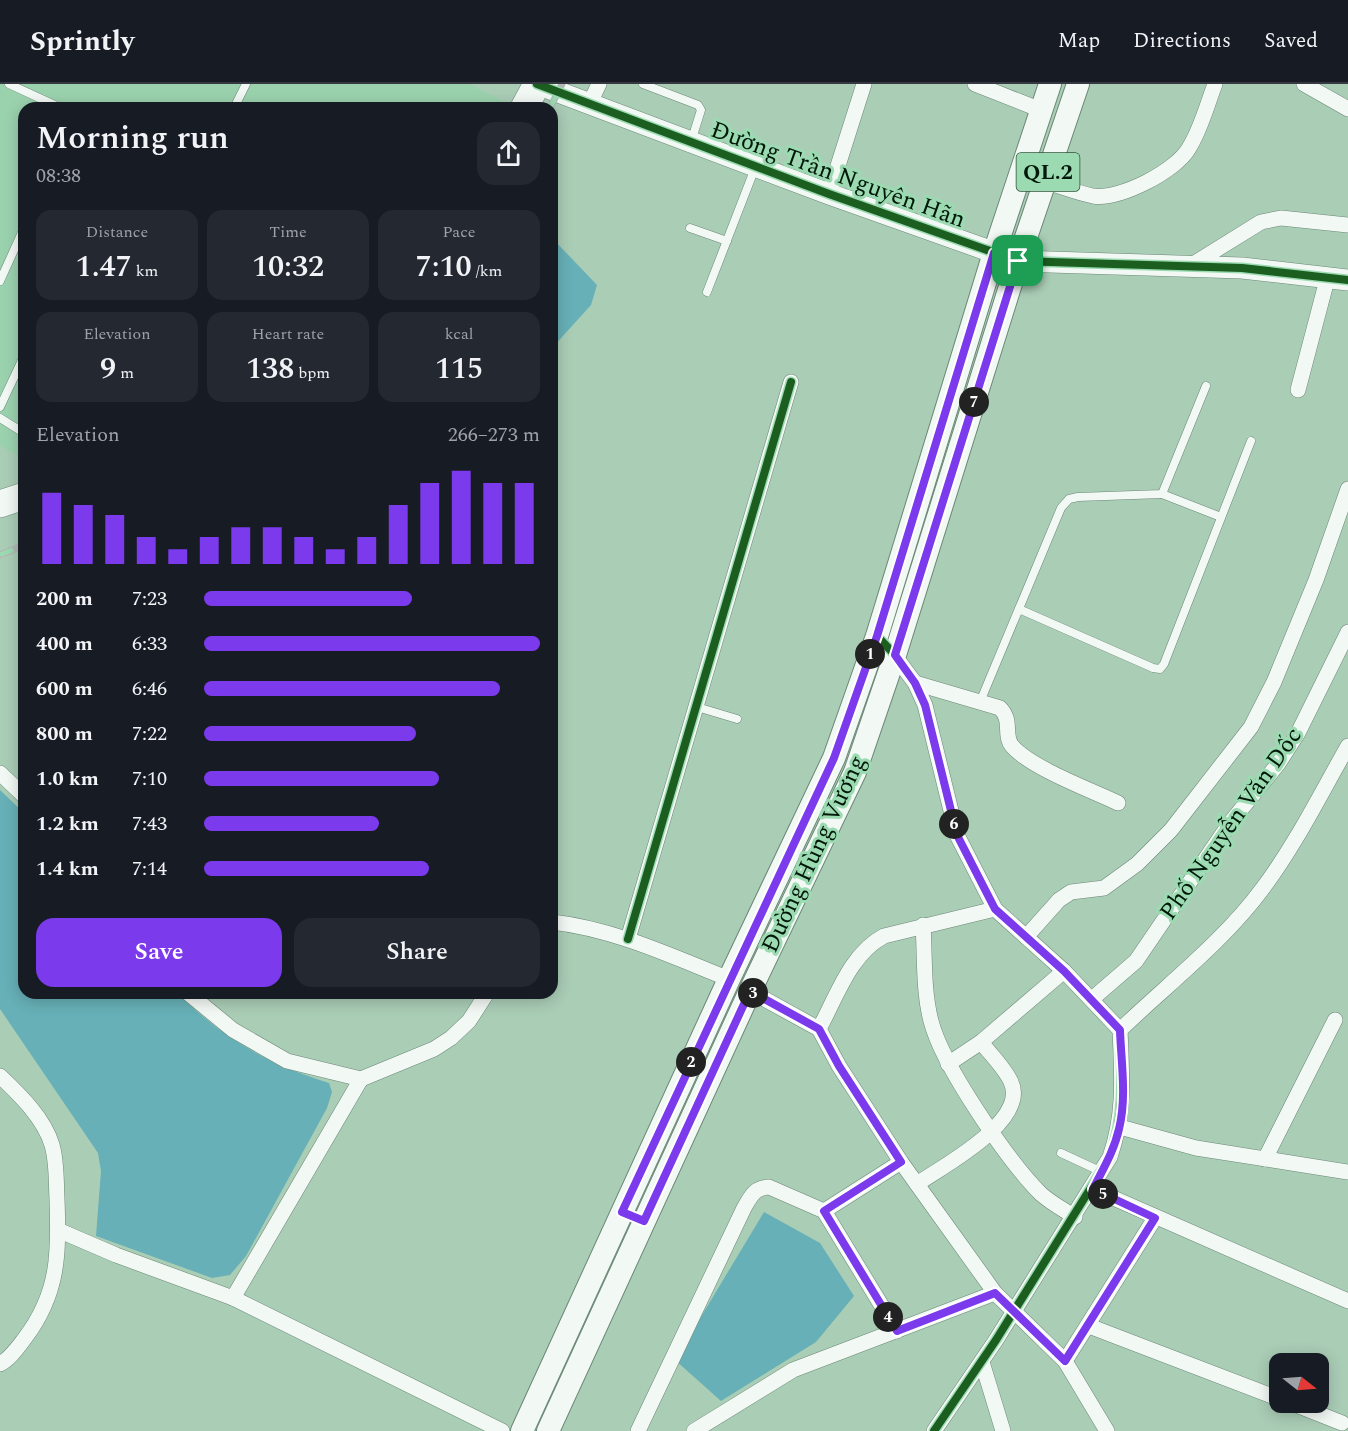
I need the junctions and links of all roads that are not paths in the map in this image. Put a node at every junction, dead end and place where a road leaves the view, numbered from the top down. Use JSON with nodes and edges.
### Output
{"nodes":[{"id":1,"x":9,"y":84,"type":"edge"},
{"id":2,"x":246,"y":84,"type":"edge"},
{"id":3,"x":537,"y":84,"type":"edge"},
{"id":4,"x":599,"y":84,"type":"edge"},
{"id":5,"x":643,"y":84,"type":"edge"},
{"id":6,"x":864,"y":84,"type":"edge"},
{"id":7,"x":975,"y":84,"type":"edge"},
{"id":8,"x":1050,"y":84,"type":"edge"},
{"id":9,"x":1078,"y":84,"type":"edge"},
{"id":10,"x":1215,"y":84,"type":"edge"},
{"id":11,"x":1304,"y":84,"type":"edge"},
{"id":12,"x":48,"y":102,"type":"edge"},
{"id":13,"x":237,"y":102,"type":"edge"},
{"id":14,"x":527,"y":102,"type":"edge"},
{"id":15,"x":589,"y":105,"type":"junction"},
{"id":16,"x":1348,"y":108,"type":"edge"},
{"id":17,"x":1041,"y":110,"type":"junction"},
{"id":18,"x":691,"y":143,"type":"junction"},
{"id":19,"x":756,"y":167,"type":"junction"},
{"id":20,"x":1045,"y":182,"type":"junction"},
{"id":21,"x":829,"y":194,"type":"junction"},
{"id":22,"x":1348,"y":225,"type":"edge"},
{"id":23,"x":690,"y":228,"type":"dead end"},
{"id":24,"x":18,"y":241,"type":"edge"},
{"id":25,"x":727,"y":241,"type":"junction"},
{"id":26,"x":994,"y":253,"type":"junction"},
{"id":27,"x":1018,"y":261,"type":"junction"},
{"id":28,"x":1190,"y":266,"type":"junction"},
{"id":29,"x":1338,"y":278,"type":"edge"},
{"id":30,"x":0,"y":281,"type":"edge"},
{"id":31,"x":706,"y":292,"type":"dead end"},
{"id":32,"x":18,"y":369,"type":"edge"},
{"id":33,"x":791,"y":382,"type":"dead end"},
{"id":34,"x":1206,"y":386,"type":"dead end"},
{"id":35,"x":1298,"y":390,"type":"dead end"},
{"id":36,"x":0,"y":407,"type":"edge"},
{"id":37,"x":0,"y":418,"type":"edge"},
{"id":38,"x":18,"y":429,"type":"edge"},
{"id":39,"x":1251,"y":441,"type":"dead end"},
{"id":40,"x":1348,"y":489,"type":"edge"},
{"id":41,"x":1162,"y":494,"type":"junction"},
{"id":42,"x":18,"y":498,"type":"edge"},
{"id":43,"x":0,"y":504,"type":"edge"},
{"id":44,"x":1221,"y":518,"type":"junction"},
{"id":45,"x":1019,"y":609,"type":"junction"},
{"id":46,"x":1348,"y":632,"type":"edge"},
{"id":47,"x":877,"y":636,"type":"junction"},
{"id":48,"x":895,"y":655,"type":"junction"},
{"id":49,"x":915,"y":683,"type":"junction"},
{"id":50,"x":980,"y":702,"type":"junction"},
{"id":51,"x":697,"y":707,"type":"junction"},
{"id":52,"x":737,"y":719,"type":"dead end"},
{"id":53,"x":1348,"y":746,"type":"edge"},
{"id":54,"x":0,"y":773,"type":"edge"},
{"id":55,"x":18,"y":790,"type":"edge"},
{"id":56,"x":1118,"y":803,"type":"dead end"},
{"id":57,"x":995,"y":909,"type":"junction"},
{"id":58,"x":558,"y":923,"type":"edge"},
{"id":59,"x":922,"y":925,"type":"junction"},
{"id":60,"x":1026,"y":937,"type":"junction"},
{"id":61,"x":628,"y":939,"type":"junction"},
{"id":62,"x":1064,"y":971,"type":"junction"},
{"id":63,"x":729,"y":979,"type":"junction"},
{"id":64,"x":750,"y":991,"type":"junction"},
{"id":65,"x":196,"y":999,"type":"edge"},
{"id":66,"x":483,"y":999,"type":"edge"},
{"id":67,"x":1092,"y":999,"type":"junction"},
{"id":68,"x":1335,"y":1020,"type":"dead end"},
{"id":69,"x":819,"y":1029,"type":"junction"},
{"id":70,"x":1120,"y":1030,"type":"junction"},
{"id":71,"x":981,"y":1042,"type":"junction"},
{"id":72,"x":948,"y":1064,"type":"junction"},
{"id":73,"x":0,"y":1076,"type":"edge"},
{"id":74,"x":361,"y":1079,"type":"junction"},
{"id":75,"x":1120,"y":1127,"type":"junction"},
{"id":76,"x":993,"y":1132,"type":"junction"},
{"id":77,"x":1061,"y":1153,"type":"dead end"},
{"id":78,"x":1265,"y":1159,"type":"junction"},
{"id":79,"x":901,"y":1162,"type":"junction"},
{"id":80,"x":1102,"y":1172,"type":"junction"},
{"id":81,"x":1348,"y":1172,"type":"edge"},
{"id":82,"x":917,"y":1184,"type":"junction"},
{"id":83,"x":1093,"y":1189,"type":"junction"},
{"id":84,"x":824,"y":1211,"type":"junction"},
{"id":85,"x":622,"y":1212,"type":"junction"},
{"id":86,"x":1075,"y":1217,"type":"junction"},
{"id":87,"x":1155,"y":1218,"type":"junction"},
{"id":88,"x":644,"y":1221,"type":"junction"},
{"id":89,"x":58,"y":1230,"type":"junction"},
{"id":90,"x":995,"y":1293,"type":"junction"},
{"id":91,"x":233,"y":1298,"type":"junction"},
{"id":92,"x":1348,"y":1301,"type":"edge"},
{"id":93,"x":1013,"y":1312,"type":"junction"},
{"id":94,"x":1089,"y":1326,"type":"junction"},
{"id":95,"x":897,"y":1331,"type":"junction"},
{"id":96,"x":1065,"y":1361,"type":"junction"},
{"id":97,"x":982,"y":1362,"type":"junction"},
{"id":98,"x":0,"y":1364,"type":"edge"},
{"id":99,"x":1269,"y":1395,"type":"edge"},
{"id":100,"x":1318,"y":1413,"type":"edge"},
{"id":101,"x":1343,"y":1422,"type":"edge"},
{"id":102,"x":502,"y":1431,"type":"edge"},
{"id":103,"x":522,"y":1431,"type":"edge"},
{"id":104,"x":548,"y":1431,"type":"edge"},
{"id":105,"x":638,"y":1431,"type":"edge"},
{"id":106,"x":694,"y":1431,"type":"edge"},
{"id":107,"x":934,"y":1431,"type":"edge"},
{"id":108,"x":1003,"y":1431,"type":"edge"},
{"id":109,"x":1107,"y":1431,"type":"edge"}],
"edges":[{"from":1,"to":12,"type":"lane"},
{"from":2,"to":13,"type":"lane"},
{"from":3,"to":14,"type":"highway"},
{"from":3,"to":15,"type":"street","name":"Đường Trần Nguyên Hãn"},
{"from":4,"to":15,"type":"street"},
{"from":5,"to":18,"type":"lane"},
{"from":6,"to":21,"type":"street"},
{"from":7,"to":17,"type":"street"},
{"from":8,"to":17,"type":"main road","name":"Đường Hùng Vương","number":"QL.2"},
{"from":9,"to":20,"type":"main road","name":"Đường Hùng Vương","number":"QL.2"},
{"from":10,"to":20,"type":"street"},
{"from":11,"to":16,"type":"street"},
{"from":15,"to":18,"type":"street","name":"Đường Trần Nguyên Hãn"},
{"from":17,"to":26,"type":"main road","name":"Đường Hùng Vương","number":"QL.2"},
{"from":18,"to":19,"type":"street","name":"Đường Trần Nguyên Hãn"},
{"from":19,"to":21,"type":"street","name":"Đường Trần Nguyên Hãn"},
{"from":19,"to":25,"type":"lane"},
{"from":20,"to":27,"type":"main road","name":"Đường Hùng Vương","number":"QL.2"},
{"from":21,"to":26,"type":"street","name":"Đường Trần Nguyên Hãn"},
{"from":22,"to":28,"type":"street"},
{"from":23,"to":25,"type":"lane"},
{"from":24,"to":30,"type":"lane"},
{"from":25,"to":31,"type":"lane"},
{"from":26,"to":27,"type":"street","name":"Đường Trần Nguyên Hãn"},
{"from":26,"to":47,"type":"main road","name":"Đường Hùng Vương","number":"QL.2"},
{"from":27,"to":28,"type":"street","name":"Đường Trần Nguyên Hãn"},
{"from":27,"to":48,"type":"main road","name":"Đường Hùng Vương","number":"QL.2"},
{"from":28,"to":29,"type":"street","name":"Đường Trần Nguyên Hãn"},
{"from":29,"to":35,"type":"street"},
{"from":32,"to":36,"type":"lane"},
{"from":33,"to":51,"type":"street"},
{"from":34,"to":41,"type":"lane"},
{"from":37,"to":38,"type":"lane"},
{"from":39,"to":44,"type":"lane"},
{"from":40,"to":60,"type":"street"},
{"from":41,"to":44,"type":"lane"},
{"from":41,"to":45,"type":"lane"},
{"from":42,"to":43,"type":"highway"},
{"from":44,"to":45,"type":"lane"},
{"from":45,"to":50,"type":"lane"},
{"from":46,"to":67,"type":"street","name":"Phố Nguyễn Văn Dốc"},
{"from":47,"to":48,"type":"street"},
{"from":47,"to":63,"type":"main road","name":"Đường Hùng Vương","number":"QL.2"},
{"from":48,"to":49,"type":"street"},
{"from":48,"to":64,"type":"main road","name":"Đường Hùng Vương","number":"QL.2"},
{"from":49,"to":50,"type":"street"},
{"from":49,"to":57,"type":"street"},
{"from":50,"to":56,"type":"street"},
{"from":51,"to":52,"type":"lane"},
{"from":51,"to":61,"type":"street"},
{"from":53,"to":70,"type":"street"},
{"from":54,"to":55,"type":"street"},
{"from":57,"to":59,"type":"street"},
{"from":57,"to":60,"type":"street"},
{"from":58,"to":61,"type":"street"},
{"from":59,"to":69,"type":"street"},
{"from":59,"to":72,"type":"street"},
{"from":60,"to":62,"type":"street"},
{"from":61,"to":63,"type":"street"},
{"from":62,"to":67,"type":"street"},
{"from":62,"to":71,"type":"street"},
{"from":63,"to":85,"type":"main road","name":"Đường Hùng Vương","number":"QL.2"},
{"from":64,"to":69,"type":"street"},
{"from":64,"to":88,"type":"main road","name":"Đường Hùng Vương","number":"QL.2"},
{"from":65,"to":74,"type":"street"},
{"from":66,"to":74,"type":"street"},
{"from":67,"to":70,"type":"street"},
{"from":68,"to":78,"type":"street"},
{"from":69,"to":79,"type":"street"},
{"from":70,"to":75,"type":"street"},
{"from":71,"to":72,"type":"street"},
{"from":71,"to":76,"type":"street"},
{"from":72,"to":76,"type":"street"},
{"from":73,"to":89,"type":"street"},
{"from":74,"to":91,"type":"street"},
{"from":75,"to":78,"type":"street"},
{"from":75,"to":80,"type":"street"},
{"from":76,"to":82,"type":"street"},
{"from":76,"to":86,"type":"street"},
{"from":77,"to":80,"type":"lane"},
{"from":78,"to":81,"type":"street"},
{"from":79,"to":82,"type":"street"},
{"from":79,"to":84,"type":"street"},
{"from":80,"to":83,"type":"street"},
{"from":82,"to":90,"type":"street"},
{"from":83,"to":86,"type":"street"},
{"from":83,"to":87,"type":"street"},
{"from":84,"to":95,"type":"street"},
{"from":84,"to":105,"type":"street"},
{"from":85,"to":88,"type":"main road"},
{"from":85,"to":103,"type":"main road","name":"Đường Hùng Vương","number":"QL.2"},
{"from":86,"to":93,"type":"street"},
{"from":87,"to":92,"type":"street"},
{"from":87,"to":94,"type":"street"},
{"from":88,"to":104,"type":"main road","name":"Đường Hùng Vương","number":"QL.2"},
{"from":89,"to":91,"type":"street"},
{"from":89,"to":98,"type":"street"},
{"from":90,"to":93,"type":"street"},
{"from":90,"to":95,"type":"street"},
{"from":91,"to":102,"type":"street"},
{"from":93,"to":96,"type":"street"},
{"from":93,"to":97,"type":"street"},
{"from":94,"to":96,"type":"street"},
{"from":94,"to":99,"type":"street"},
{"from":95,"to":106,"type":"street"},
{"from":96,"to":109,"type":"street"},
{"from":97,"to":107,"type":"street"},
{"from":97,"to":108,"type":"street"},
{"from":100,"to":101,"type":"street"}]}
